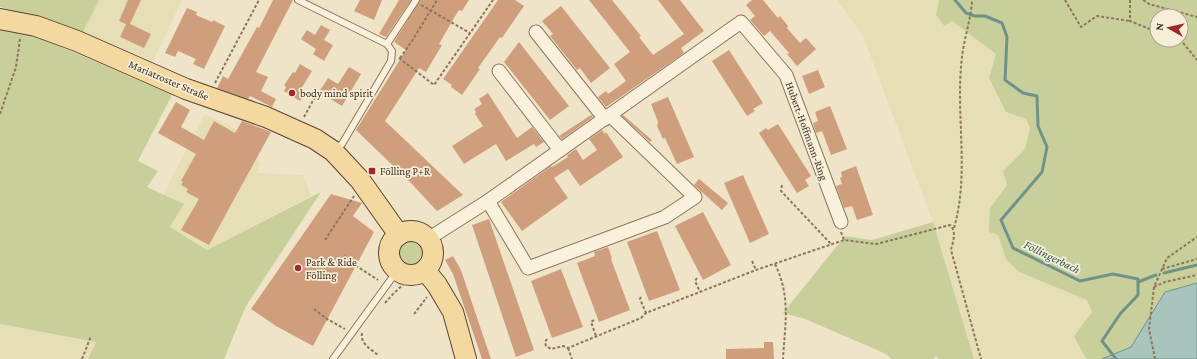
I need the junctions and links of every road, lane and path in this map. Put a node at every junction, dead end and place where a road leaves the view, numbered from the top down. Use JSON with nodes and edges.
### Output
{"nodes":[{"id":1,"x":259,"y":0,"type":"edge"},
{"id":2,"x":298,"y":0,"type":"edge"},
{"id":3,"x":493,"y":0,"type":"edge"},
{"id":4,"x":972,"y":0,"type":"edge"},
{"id":5,"x":1065,"y":0,"type":"edge"},
{"id":6,"x":1130,"y":0,"type":"edge"},
{"id":7,"x":1143,"y":0,"type":"edge"},
{"id":8,"x":415,"y":1,"type":"edge"},
{"id":9,"x":1197,"y":17,"type":"edge"},
{"id":10,"x":0,"y":19,"type":"edge"},
{"id":11,"x":1130,"y":21,"type":"junction"},
{"id":12,"x":20,"y":23,"type":"junction"},
{"id":13,"x":1149,"y":29,"type":"edge"},
{"id":14,"x":536,"y":32,"type":"dead end"},
{"id":15,"x":470,"y":33,"type":"junction"},
{"id":16,"x":387,"y":44,"type":"junction"},
{"id":17,"x":1186,"y":48,"type":"edge"},
{"id":18,"x":392,"y":51,"type":"junction"},
{"id":19,"x":1197,"y":60,"type":"edge"},
{"id":20,"x":499,"y":70,"type":"dead end"},
{"id":21,"x":209,"y":97,"type":"junction"},
{"id":22,"x":315,"y":97,"type":"dead end"},
{"id":23,"x":0,"y":114,"type":"edge"},
{"id":24,"x":607,"y":117,"type":"junction"},
{"id":25,"x":300,"y":123,"type":"dead end"},
{"id":26,"x":560,"y":150,"type":"junction"},
{"id":27,"x":333,"y":151,"type":"junction"},
{"id":28,"x":782,"y":186,"type":"dead end"},
{"id":29,"x":355,"y":195,"type":"dead end"},
{"id":30,"x":488,"y":201,"type":"junction"},
{"id":31,"x":841,"y":222,"type":"dead end"},
{"id":32,"x":954,"y":228,"type":"junction"},
{"id":33,"x":399,"y":235,"type":"junction"},
{"id":34,"x":1197,"y":237,"type":"edge"},
{"id":35,"x":428,"y":239,"type":"junction"},
{"id":36,"x":325,"y":240,"type":"dead end"},
{"id":37,"x":832,"y":245,"type":"junction"},
{"id":38,"x":344,"y":256,"type":"dead end"},
{"id":39,"x":1197,"y":259,"type":"edge"},
{"id":40,"x":752,"y":261,"type":"dead end"},
{"id":41,"x":775,"y":264,"type":"junction"},
{"id":42,"x":1162,"y":269,"type":"junction"},
{"id":43,"x":397,"y":270,"type":"junction"},
{"id":44,"x":756,"y":270,"type":"junction"},
{"id":45,"x":1197,"y":275,"type":"edge"},
{"id":46,"x":422,"y":278,"type":"junction"},
{"id":47,"x":697,"y":278,"type":"dead end"},
{"id":48,"x":378,"y":280,"type":"dead end"},
{"id":49,"x":1154,"y":287,"type":"junction"},
{"id":50,"x":429,"y":292,"type":"dead end"},
{"id":51,"x":700,"y":292,"type":"junction"},
{"id":52,"x":641,"y":297,"type":"dead end"},
{"id":53,"x":385,"y":304,"type":"dead end"},
{"id":54,"x":314,"y":309,"type":"dead end"},
{"id":55,"x":646,"y":313,"type":"junction"},
{"id":56,"x":414,"y":314,"type":"dead end"},
{"id":57,"x":594,"y":320,"type":"dead end"},
{"id":58,"x":365,"y":330,"type":"dead end"},
{"id":59,"x":352,"y":333,"type":"junction"},
{"id":60,"x":91,"y":336,"type":"dead end"},
{"id":61,"x":596,"y":336,"type":"junction"},
{"id":62,"x":547,"y":339,"type":"dead end"},
{"id":63,"x":568,"y":348,"type":"junction"},
{"id":64,"x":378,"y":355,"type":"dead end"},
{"id":65,"x":82,"y":359,"type":"edge"},
{"id":66,"x":333,"y":359,"type":"edge"},
{"id":67,"x":466,"y":359,"type":"edge"},
{"id":68,"x":572,"y":359,"type":"edge"},
{"id":69,"x":783,"y":359,"type":"edge"},
{"id":70,"x":981,"y":359,"type":"edge"},
{"id":71,"x":1155,"y":359,"type":"edge"}],
"edges":[{"from":1,"to":21,"type":"path"},
{"from":2,"to":16,"type":"lane"},
{"from":3,"to":15,"type":"path"},
{"from":4,"to":32,"type":"path"},
{"from":5,"to":11,"type":"path"},
{"from":6,"to":11,"type":"path"},
{"from":7,"to":9,"type":"path"},
{"from":8,"to":15,"type":"path"},
{"from":8,"to":16,"type":"lane"},
{"from":10,"to":12,"type":"main road","name":"Mariatroster Straße"},
{"from":11,"to":13,"type":"path"},
{"from":12,"to":21,"type":"main road","name":"Mariatroster Straße"},
{"from":12,"to":23,"type":"path"},
{"from":14,"to":24,"type":"street"},
{"from":15,"to":18,"type":"path"},
{"from":16,"to":18,"type":"lane"},
{"from":17,"to":19,"type":"path"},
{"from":18,"to":27,"type":"lane"},
{"from":20,"to":26,"type":"street"},
{"from":21,"to":27,"type":"main road","name":"Mariatroster Straße"},
{"from":22,"to":25,"type":"path"},
{"from":24,"to":26,"type":"street","name":"Hubert-Hoffmann-Ring"},
{"from":24,"to":30,"type":"street"},
{"from":24,"to":31,"type":"street","name":"Hubert-Hoffmann-Ring"},
{"from":26,"to":30,"type":"street","name":"Hubert-Hoffmann-Ring"},
{"from":27,"to":33,"type":"main road","name":"Mariatroster Straße"},
{"from":28,"to":37,"type":"path"},
{"from":29,"to":36,"type":"path"},
{"from":30,"to":35,"type":"street","name":"Hubert-Hoffmann-Ring"},
{"from":32,"to":37,"type":"path"},
{"from":32,"to":70,"type":"path"},
{"from":33,"to":35,"type":"main road"},
{"from":33,"to":43,"type":"main road"},
{"from":34,"to":42,"type":"path"},
{"from":35,"to":46,"type":"main road"},
{"from":37,"to":41,"type":"path"},
{"from":38,"to":48,"type":"path"},
{"from":39,"to":42,"type":"path"},
{"from":40,"to":44,"type":"path"},
{"from":41,"to":44,"type":"path"},
{"from":41,"to":69,"type":"path"},
{"from":42,"to":49,"type":"path"},
{"from":43,"to":46,"type":"main road"},
{"from":43,"to":59,"type":"lane"},
{"from":44,"to":51,"type":"path"},
{"from":45,"to":49,"type":"path"},
{"from":46,"to":53,"type":"path"},
{"from":46,"to":67,"type":"main road"},
{"from":47,"to":51,"type":"path"},
{"from":49,"to":71,"type":"path"},
{"from":50,"to":56,"type":"path"},
{"from":51,"to":55,"type":"path"},
{"from":52,"to":55,"type":"path"},
{"from":54,"to":59,"type":"path"},
{"from":55,"to":61,"type":"path"},
{"from":57,"to":61,"type":"path"},
{"from":58,"to":64,"type":"path"},
{"from":59,"to":66,"type":"lane"},
{"from":60,"to":65,"type":"path"},
{"from":61,"to":63,"type":"path"},
{"from":62,"to":63,"type":"path"},
{"from":63,"to":68,"type":"path"}]}
